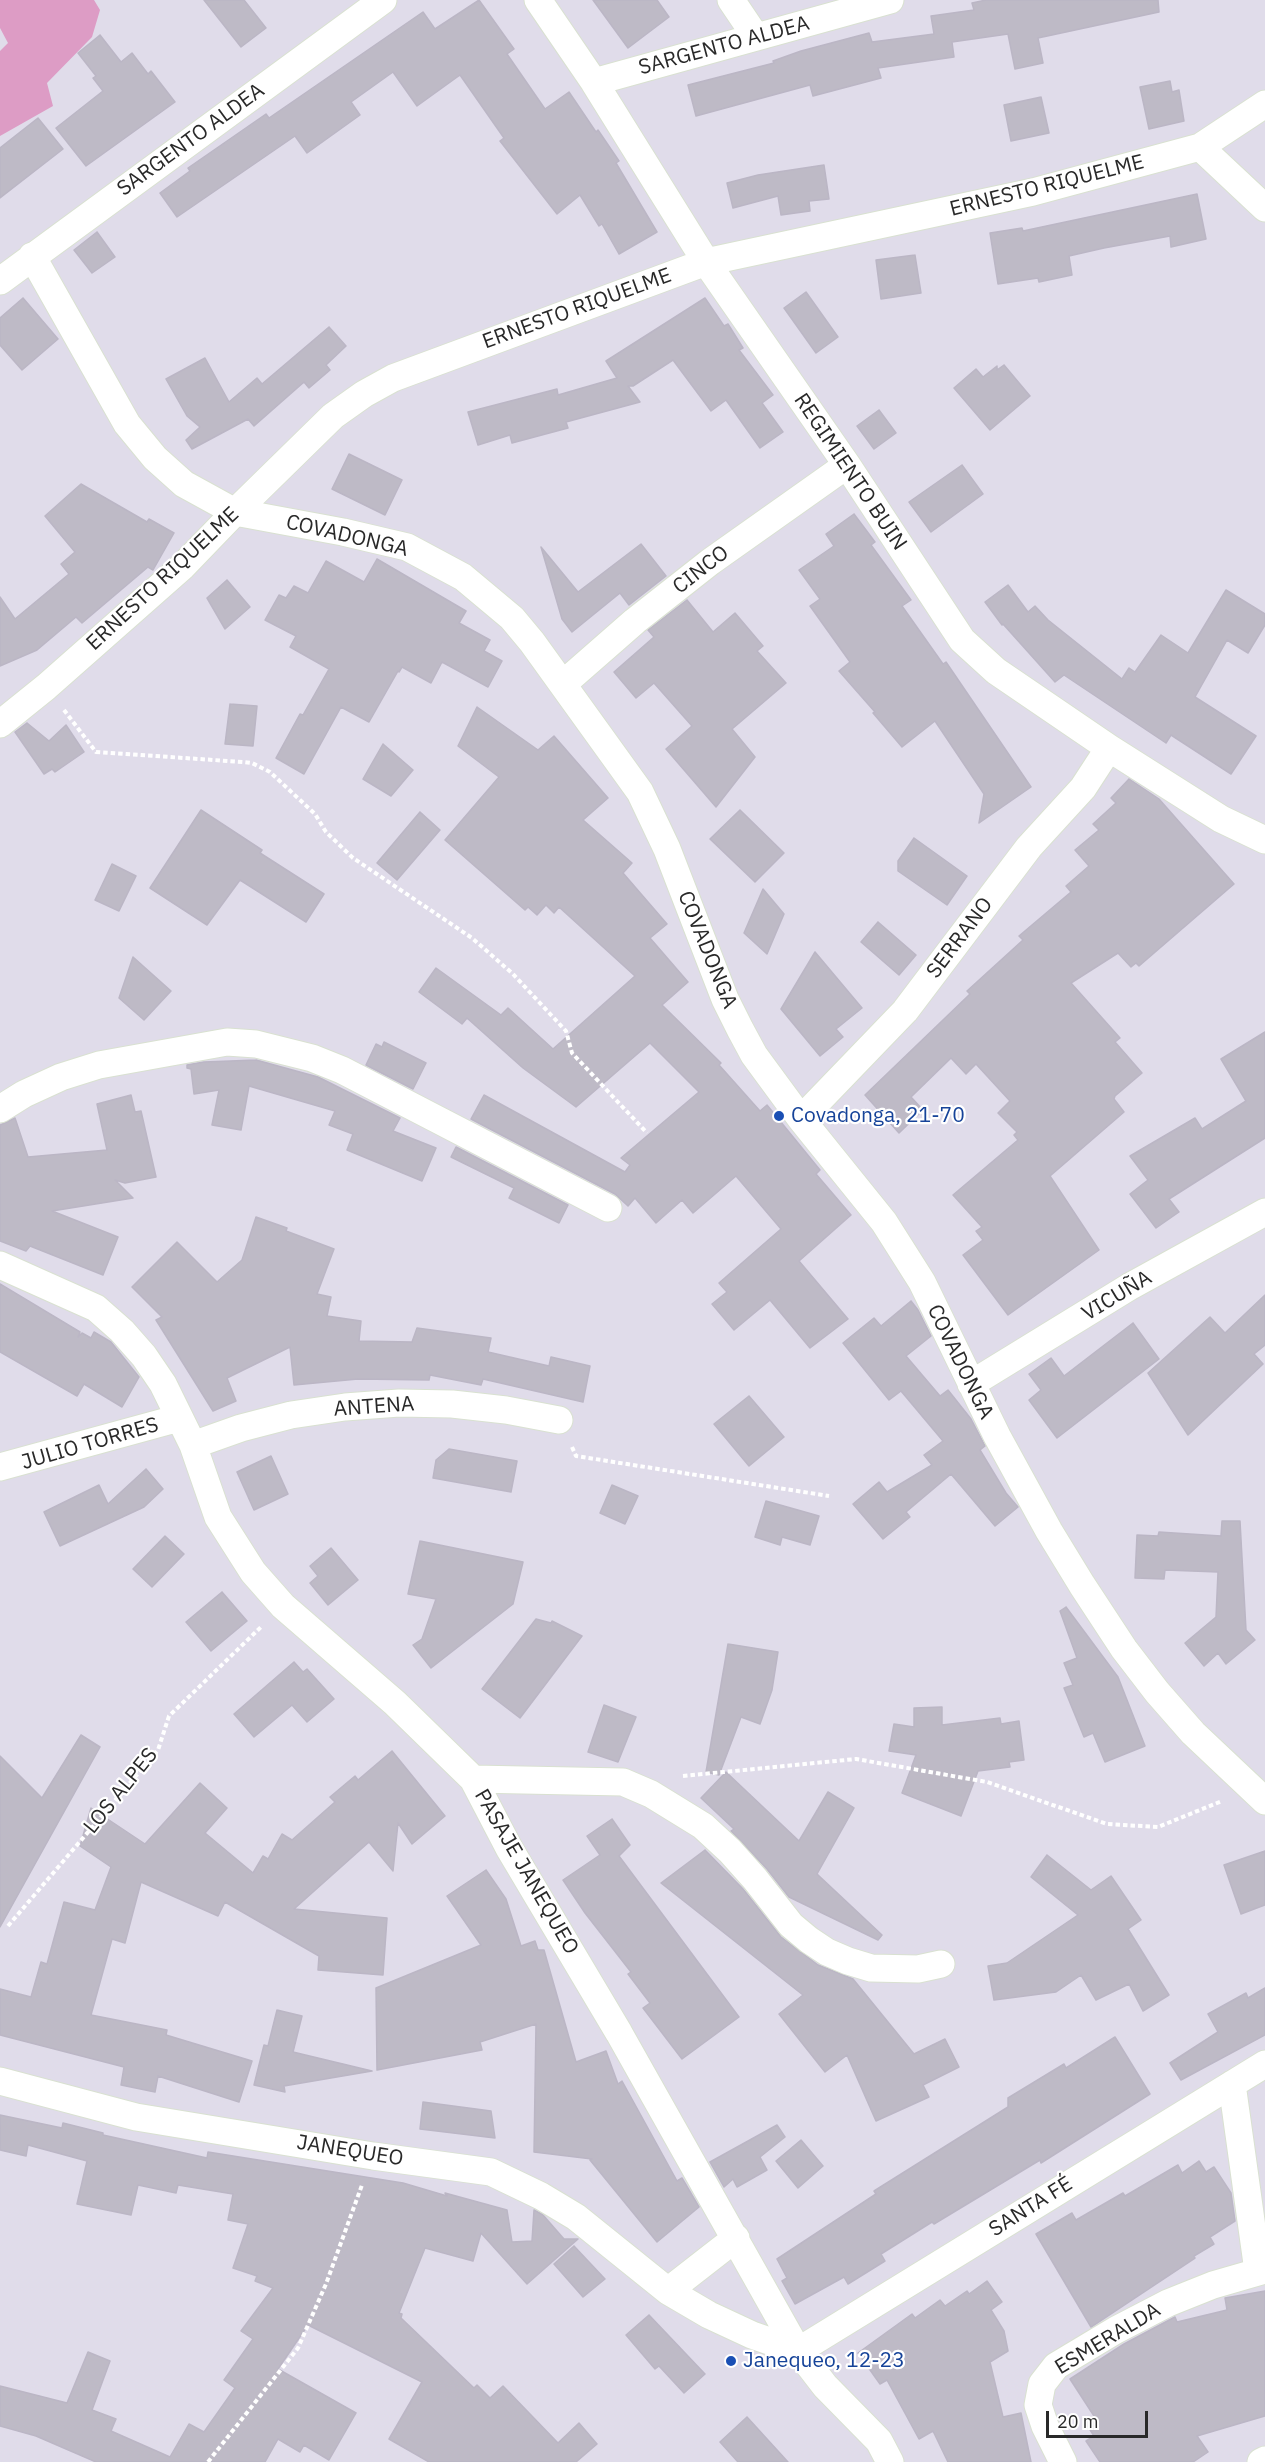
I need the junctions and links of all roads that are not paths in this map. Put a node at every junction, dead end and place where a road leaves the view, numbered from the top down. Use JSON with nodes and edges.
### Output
{"nodes":[{"id":1,"x":383,"y":0,"type":"edge"},
{"id":2,"x":538,"y":0,"type":"edge"},
{"id":3,"x":731,"y":0,"type":"edge"},
{"id":4,"x":890,"y":0,"type":"edge"},
{"id":5,"x":756,"y":37,"type":"junction"},
{"id":6,"x":594,"y":82,"type":"junction"},
{"id":7,"x":1265,"y":104,"type":"edge"},
{"id":8,"x":1200,"y":147,"type":"junction"},
{"id":9,"x":1265,"y":208,"type":"edge"},
{"id":10,"x":32,"y":256,"type":"junction"},
{"id":11,"x":706,"y":262,"type":"junction"},
{"id":12,"x":0,"y":281,"type":"edge"},
{"id":13,"x":847,"y":465,"type":"junction"},
{"id":14,"x":235,"y":512,"type":"junction"},
{"id":15,"x":563,"y":684,"type":"junction"},
{"id":16,"x":0,"y":724,"type":"edge"},
{"id":17,"x":1109,"y":748,"type":"junction"},
{"id":18,"x":1265,"y":840,"type":"edge"},
{"id":19,"x":0,"y":1109,"type":"edge"},
{"id":20,"x":801,"y":1119,"type":"junction"},
{"id":21,"x":608,"y":1208,"type":"dead end"},
{"id":22,"x":1265,"y":1212,"type":"edge"},
{"id":23,"x":0,"y":1265,"type":"edge"},
{"id":24,"x":971,"y":1384,"type":"junction"},
{"id":25,"x":179,"y":1418,"type":"junction"},
{"id":26,"x":559,"y":1420,"type":"road end"},
{"id":27,"x":193,"y":1445,"type":"junction"},
{"id":28,"x":0,"y":1467,"type":"edge"},
{"id":29,"x":473,"y":1779,"type":"junction"},
{"id":30,"x":1259,"y":1794,"type":"edge"},
{"id":31,"x":941,"y":1964,"type":"dead end"},
{"id":32,"x":1265,"y":2064,"type":"edge"},
{"id":33,"x":0,"y":2081,"type":"edge"},
{"id":34,"x":1232,"y":2084,"type":"junction"},
{"id":35,"x":736,"y":2238,"type":"junction"},
{"id":36,"x":1262,"y":2270,"type":"edge"},
{"id":37,"x":668,"y":2291,"type":"junction"},
{"id":38,"x":798,"y":2351,"type":"junction"},
{"id":39,"x":1265,"y":2460,"type":"edge"},
{"id":40,"x":890,"y":2462,"type":"edge"},
{"id":41,"x":1063,"y":2462,"type":"edge"},
{"id":42,"x":1261,"y":2462,"type":"edge"}],
"edges":[{"from":1,"to":10,"type":"street","name":"SARGENTO ALDEA"},
{"from":2,"to":6,"type":"street","name":"REGIMIENTO BUIN"},
{"from":3,"to":5,"type":"street"},
{"from":4,"to":5,"type":"street","name":"SARGENTO ALDEA"},
{"from":5,"to":6,"type":"street","name":"SARGENTO ALDEA"},
{"from":6,"to":11,"type":"street","name":"REGIMIENTO BUIN"},
{"from":7,"to":8,"type":"street","name":"ERNESTO RIQUELME"},
{"from":8,"to":9,"type":"street"},
{"from":8,"to":11,"type":"street","name":"ERNESTO RIQUELME"},
{"from":10,"to":12,"type":"street","name":"SARGENTO ALDEA"},
{"from":10,"to":14,"type":"street","name":"COVADONGA"},
{"from":11,"to":13,"type":"street","name":"REGIMIENTO BUIN"},
{"from":11,"to":14,"type":"street","name":"ERNESTO RIQUELME"},
{"from":13,"to":15,"type":"street","name":"CINCO"},
{"from":13,"to":17,"type":"street","name":"REGIMIENTO BUIN"},
{"from":14,"to":15,"type":"street","name":"COVADONGA"},
{"from":14,"to":16,"type":"street","name":"ERNESTO RIQUELME"},
{"from":15,"to":20,"type":"street","name":"COVADONGA"},
{"from":17,"to":18,"type":"street","name":"REGIMIENTO BUIN"},
{"from":17,"to":20,"type":"street","name":"SERRANO"},
{"from":19,"to":21,"type":"street"},
{"from":20,"to":24,"type":"street","name":"COVADONGA"},
{"from":22,"to":24,"type":"street","name":"VICUÑA"},
{"from":23,"to":25,"type":"street"},
{"from":24,"to":30,"type":"street","name":"COVADONGA"},
{"from":25,"to":27,"type":"street"},
{"from":25,"to":28,"type":"street","name":"JULIO TORRES"},
{"from":26,"to":27,"type":"street","name":"ANTENA"},
{"from":27,"to":29,"type":"street","name":"PASAJE JANEQUEO"},
{"from":29,"to":31,"type":"street"},
{"from":29,"to":35,"type":"street","name":"PASAJE JANEQUEO"},
{"from":32,"to":34,"type":"street","name":"SANTA FÉ"},
{"from":33,"to":37,"type":"street","name":"JANEQUEO"},
{"from":34,"to":36,"type":"street","name":"ESMERALDA"},
{"from":34,"to":38,"type":"street","name":"SANTA FÉ"},
{"from":35,"to":37,"type":"street"},
{"from":35,"to":38,"type":"street","name":"PASAJE JANEQUEO"},
{"from":36,"to":41,"type":"street","name":"ESMERALDA"},
{"from":37,"to":38,"type":"street","name":"JANEQUEO"},
{"from":38,"to":40,"type":"street"},
{"from":39,"to":42,"type":"street"}]}
